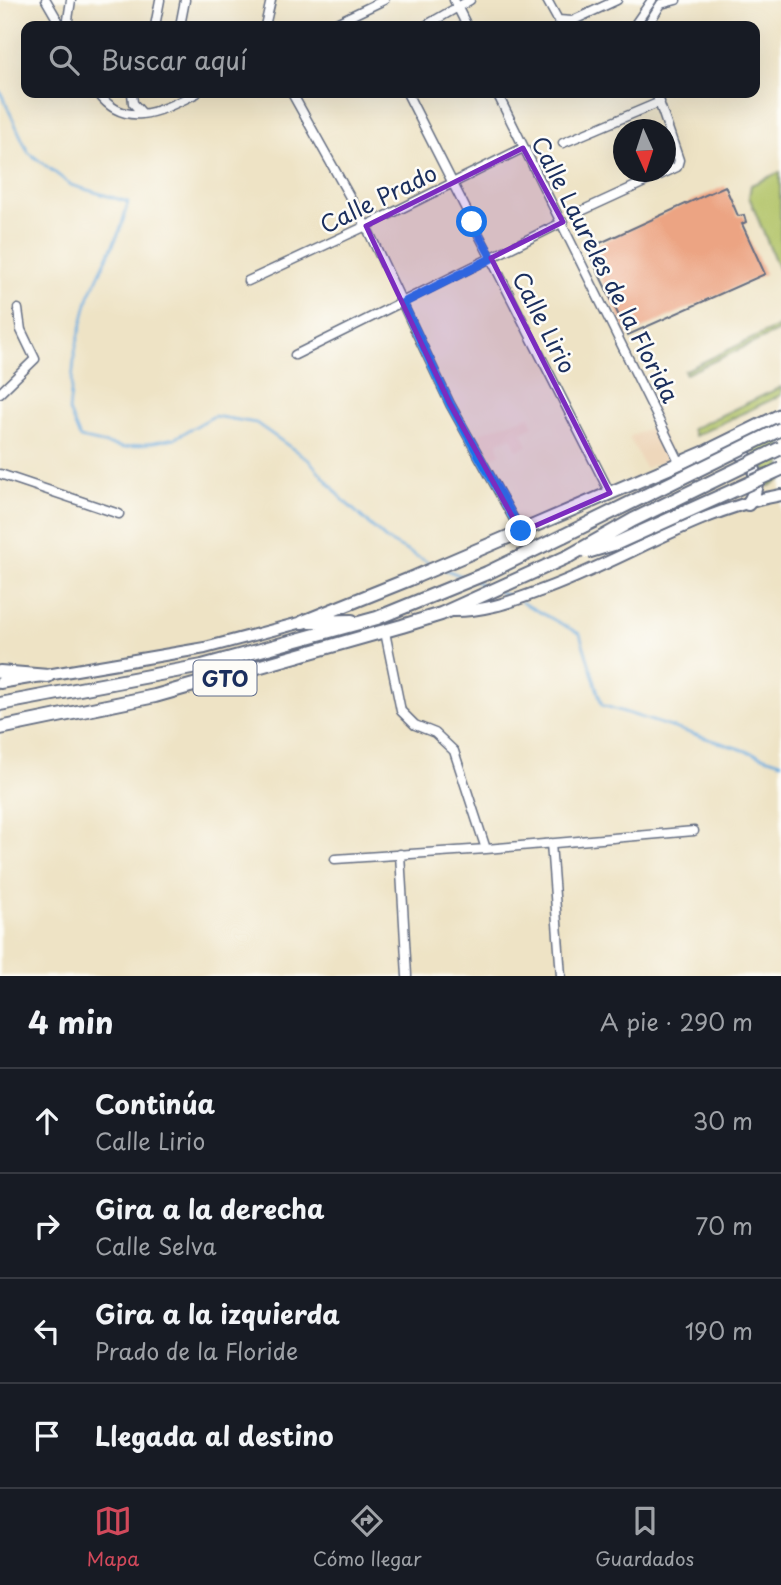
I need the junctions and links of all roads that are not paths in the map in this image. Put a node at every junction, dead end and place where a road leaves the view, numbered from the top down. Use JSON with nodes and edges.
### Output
{"nodes":[{"id":1,"x":46,"y":0,"type":"edge"},
{"id":2,"x":71,"y":0,"type":"edge"},
{"id":3,"x":160,"y":0,"type":"edge"},
{"id":4,"x":185,"y":0,"type":"edge"},
{"id":5,"x":271,"y":0,"type":"edge"},
{"id":6,"x":384,"y":0,"type":"edge"},
{"id":7,"x":470,"y":0,"type":"edge"},
{"id":8,"x":547,"y":0,"type":"edge"},
{"id":9,"x":617,"y":0,"type":"edge"},
{"id":10,"x":652,"y":0,"type":"edge"},
{"id":11,"x":676,"y":0,"type":"edge"},
{"id":12,"x":660,"y":2,"type":"edge"},
{"id":13,"x":456,"y":3,"type":"edge"},
{"id":14,"x":58,"y":21,"type":"edge"},
{"id":15,"x":67,"y":21,"type":"edge"},
{"id":16,"x":156,"y":21,"type":"edge"},
{"id":17,"x":181,"y":21,"type":"edge"},
{"id":18,"x":266,"y":21,"type":"edge"},
{"id":19,"x":340,"y":21,"type":"edge"},
{"id":20,"x":432,"y":21,"type":"edge"},
{"id":21,"x":465,"y":21,"type":"edge"},
{"id":22,"x":563,"y":21,"type":"edge"},
{"id":23,"x":570,"y":21,"type":"edge"},
{"id":24,"x":637,"y":21,"type":"edge"},
{"id":25,"x":650,"y":21,"type":"edge"},
{"id":26,"x":102,"y":98,"type":"edge"},
{"id":27,"x":132,"y":98,"type":"edge"},
{"id":28,"x":182,"y":98,"type":"edge"},
{"id":29,"x":297,"y":98,"type":"edge"},
{"id":30,"x":409,"y":98,"type":"edge"},
{"id":31,"x":499,"y":98,"type":"edge"},
{"id":32,"x":658,"y":98,"type":"edge"},
{"id":33,"x":660,"y":102,"type":"junction"},
{"id":34,"x":142,"y":113,"type":"junction"},
{"id":35,"x":563,"y":143,"type":"dead end"},
{"id":36,"x":523,"y":148,"type":"junction"},
{"id":37,"x":452,"y":184,"type":"junction"},
{"id":38,"x":577,"y":213,"type":"dead end"},
{"id":39,"x":563,"y":222,"type":"junction"},
{"id":40,"x":366,"y":226,"type":"junction"},
{"id":41,"x":492,"y":258,"type":"junction"},
{"id":42,"x":248,"y":281,"type":"dead end"},
{"id":43,"x":403,"y":303,"type":"junction"},
{"id":44,"x":18,"y":309,"type":"dead end"},
{"id":45,"x":295,"y":355,"type":"dead end"},
{"id":46,"x":0,"y":393,"type":"edge"},
{"id":47,"x":781,"y":415,"type":"edge"},
{"id":48,"x":781,"y":429,"type":"edge"},
{"id":49,"x":781,"y":448,"type":"edge"},
{"id":50,"x":708,"y":451,"type":"junction"},
{"id":51,"x":680,"y":463,"type":"junction"},
{"id":52,"x":781,"y":468,"type":"edge"},
{"id":53,"x":0,"y":474,"type":"edge"},
{"id":54,"x":610,"y":494,"type":"junction"},
{"id":55,"x":781,"y":495,"type":"edge"},
{"id":56,"x":748,"y":504,"type":"junction"},
{"id":57,"x":119,"y":514,"type":"dead end"},
{"id":58,"x":521,"y":531,"type":"junction"},
{"id":59,"x":569,"y":556,"type":"junction"},
{"id":60,"x":446,"y":611,"type":"junction"},
{"id":61,"x":303,"y":622,"type":"junction"},
{"id":62,"x":365,"y":622,"type":"junction"},
{"id":63,"x":385,"y":632,"type":"junction"},
{"id":64,"x":0,"y":671,"type":"edge"},
{"id":65,"x":48,"y":676,"type":"junction"},
{"id":66,"x":0,"y":683,"type":"edge"},
{"id":67,"x":0,"y":704,"type":"edge"},
{"id":68,"x":1,"y":728,"type":"edge"},
{"id":69,"x":694,"y":831,"type":"dead end"},
{"id":70,"x":551,"y":843,"type":"junction"},
{"id":71,"x":486,"y":849,"type":"junction"},
{"id":72,"x":400,"y":854,"type":"junction"},
{"id":73,"x":335,"y":859,"type":"dead end"},
{"id":74,"x":407,"y":976,"type":"edge"},
{"id":75,"x":561,"y":976,"type":"edge"}],
"edges":[{"from":1,"to":14,"type":"street"},
{"from":2,"to":15,"type":"street"},
{"from":3,"to":16,"type":"street"},
{"from":4,"to":17,"type":"street"},
{"from":5,"to":18,"type":"street"},
{"from":6,"to":19,"type":"street"},
{"from":7,"to":13,"type":"street"},
{"from":8,"to":22,"type":"street"},
{"from":9,"to":23,"type":"street"},
{"from":10,"to":24,"type":"street"},
{"from":11,"to":12,"type":"street"},
{"from":12,"to":25,"type":"street"},
{"from":13,"to":20,"type":"street"},
{"from":13,"to":21,"type":"street"},
{"from":26,"to":34,"type":"street"},
{"from":27,"to":34,"type":"street"},
{"from":28,"to":34,"type":"street"},
{"from":29,"to":40,"type":"street"},
{"from":30,"to":37,"type":"street","name":"Calle Lirio"},
{"from":31,"to":36,"type":"street","name":"Calle Laureles de la Florida"},
{"from":32,"to":33,"type":"street"},
{"from":33,"to":35,"type":"street"},
{"from":33,"to":38,"type":"street"},
{"from":36,"to":37,"type":"street","name":"Calle Prado"},
{"from":36,"to":39,"type":"street","name":"Calle Laureles de la Florida"},
{"from":37,"to":40,"type":"street","name":"Calle Prado"},
{"from":37,"to":41,"type":"street","name":"Calle Lirio"},
{"from":39,"to":41,"type":"street"},
{"from":39,"to":51,"type":"street","name":"Calle Laureles de la Florida"},
{"from":40,"to":42,"type":"street","name":"Calle Prado"},
{"from":40,"to":43,"type":"street"},
{"from":41,"to":43,"type":"street"},
{"from":41,"to":54,"type":"street","name":"Calle Lirio"},
{"from":43,"to":45,"type":"street"},
{"from":43,"to":58,"type":"street"},
{"from":44,"to":46,"type":"street"},
{"from":47,"to":50,"type":"main road"},
{"from":48,"to":62,"type":"main road","number":"GTO","bridge":true},
{"from":49,"to":59,"type":"main road","number":"GTO","bridge":true},
{"from":50,"to":51,"type":"main road"},
{"from":50,"to":56,"type":"main road"},
{"from":51,"to":54,"type":"main road"},
{"from":52,"to":59,"type":"main road","bridge":true},
{"from":53,"to":57,"type":"street"},
{"from":54,"to":58,"type":"main road"},
{"from":55,"to":56,"type":"street"},
{"from":56,"to":60,"type":"street"},
{"from":58,"to":61,"type":"main road"},
{"from":59,"to":60,"type":"main road","number":"GTO"},
{"from":60,"to":63,"type":"main road","number":"GTO"},
{"from":61,"to":62,"type":"main road"},
{"from":61,"to":65,"type":"street"},
{"from":62,"to":67,"type":"main road","number":"GTO"},
{"from":63,"to":68,"type":"main road","number":"GTO"},
{"from":63,"to":71,"type":"street"},
{"from":64,"to":65,"type":"main road"},
{"from":65,"to":66,"type":"street"},
{"from":69,"to":70,"type":"street"},
{"from":70,"to":71,"type":"street"},
{"from":70,"to":75,"type":"street"},
{"from":71,"to":72,"type":"street"},
{"from":72,"to":73,"type":"street"},
{"from":72,"to":74,"type":"street"}]}
